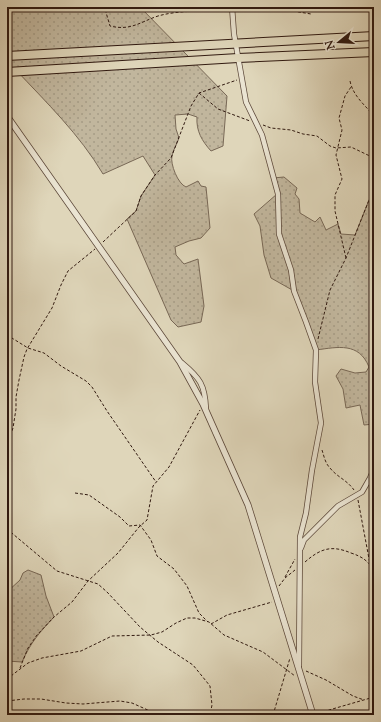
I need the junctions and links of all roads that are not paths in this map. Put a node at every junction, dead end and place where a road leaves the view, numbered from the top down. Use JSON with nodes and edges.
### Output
{"nodes":[{"id":1,"x":232,"y":9,"type":"edge"},
{"id":2,"x":374,"y":36,"type":"edge"},
{"id":3,"x":236,"y":44,"type":"junction"},
{"id":4,"x":374,"y":52,"type":"edge"},
{"id":5,"x":7,"y":56,"type":"edge"},
{"id":6,"x":238,"y":58,"type":"junction"},
{"id":7,"x":7,"y":72,"type":"edge"},
{"id":8,"x":7,"y":116,"type":"edge"},
{"id":9,"x":374,"y":469,"type":"edge"},
{"id":10,"x":300,"y":548,"type":"junction"},
{"id":11,"x":299,"y":668,"type":"junction"},
{"id":12,"x":313,"y":715,"type":"edge"}],
"edges":[{"from":1,"to":3,"type":"street"},
{"from":2,"to":3,"type":"highway"},
{"from":3,"to":5,"type":"highway"},
{"from":3,"to":6,"type":"street"},
{"from":4,"to":6,"type":"highway"},
{"from":6,"to":7,"type":"highway"},
{"from":6,"to":10,"type":"street"},
{"from":8,"to":11,"type":"street"},
{"from":9,"to":10,"type":"street"},
{"from":10,"to":11,"type":"street"},
{"from":11,"to":12,"type":"street"}]}
